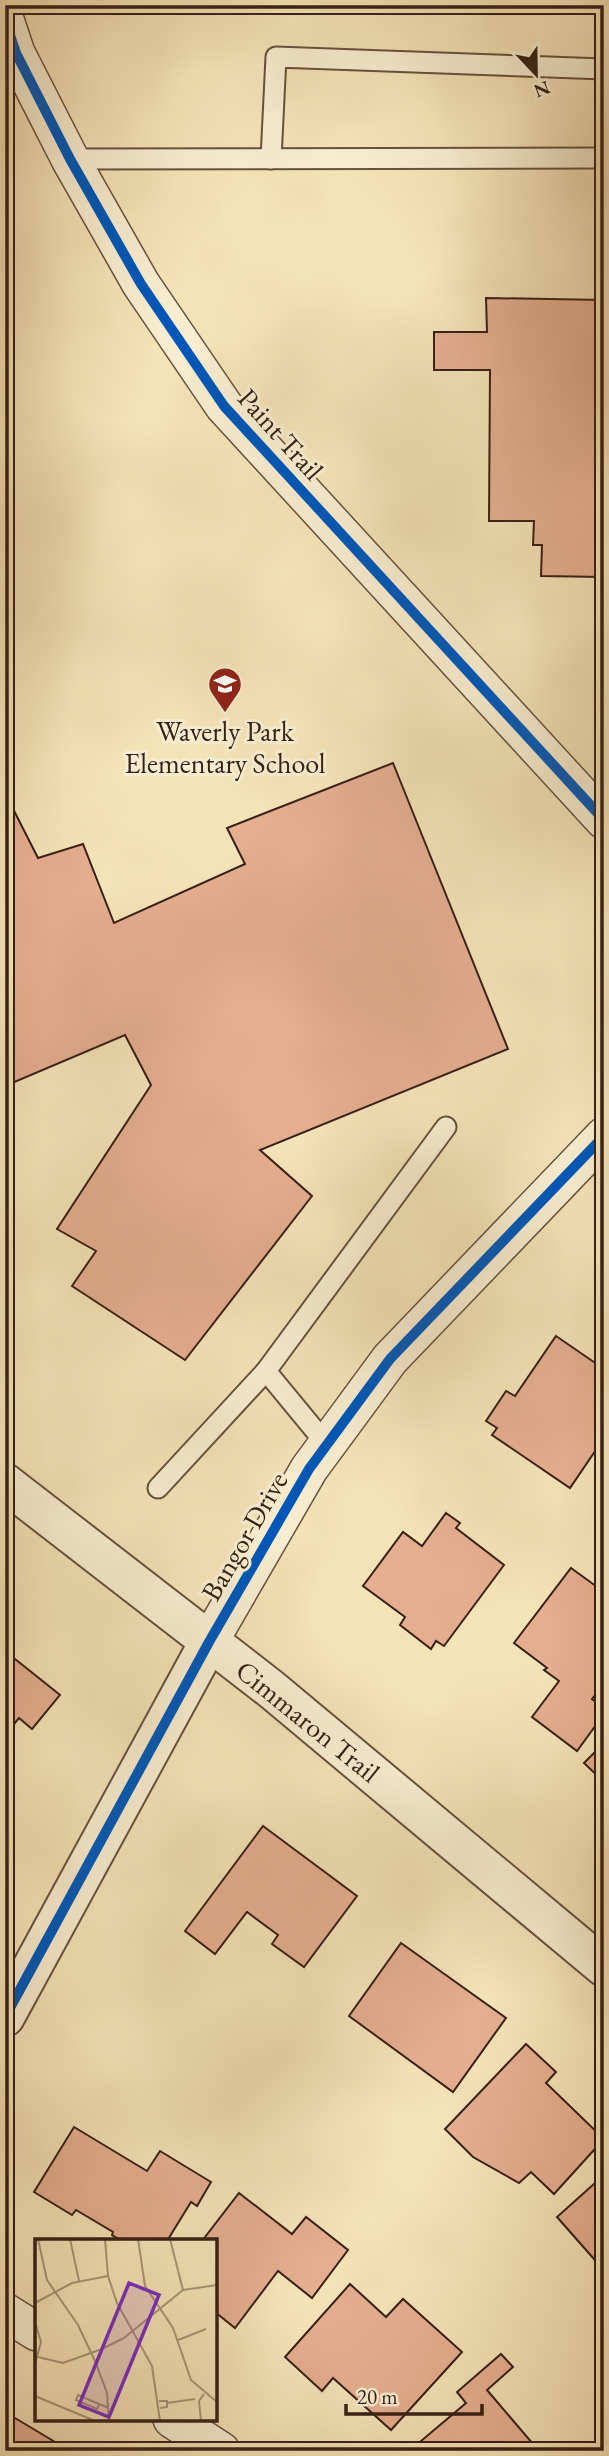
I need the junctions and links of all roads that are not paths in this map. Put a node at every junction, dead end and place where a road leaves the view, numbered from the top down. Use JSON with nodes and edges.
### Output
{"nodes":[{"id":1,"x":5,"y":20,"type":"edge"},
{"id":2,"x":604,"y":69,"type":"edge"},
{"id":3,"x":604,"y":158,"type":"edge"},
{"id":4,"x":70,"y":159,"type":"junction"},
{"id":5,"x":271,"y":159,"type":"junction"},
{"id":6,"x":604,"y":820,"type":"edge"},
{"id":7,"x":446,"y":1127,"type":"dead end"},
{"id":8,"x":604,"y":1136,"type":"edge"},
{"id":9,"x":266,"y":1371,"type":"junction"},
{"id":10,"x":327,"y":1445,"type":"junction"},
{"id":11,"x":5,"y":1483,"type":"edge"},
{"id":12,"x":158,"y":1488,"type":"dead end"},
{"id":13,"x":209,"y":1642,"type":"junction"},
{"id":14,"x":604,"y":1967,"type":"edge"},
{"id":15,"x":5,"y":2017,"type":"edge"},
{"id":16,"x":5,"y":2312,"type":"edge"},
{"id":17,"x":35,"y":2331,"type":"edge"},
{"id":18,"x":175,"y":2421,"type":"edge"},
{"id":19,"x":221,"y":2451,"type":"edge"}],
"edges":[{"from":1,"to":4,"type":"street","name":"Paint Trail"},
{"from":2,"to":5,"type":"lane"},
{"from":3,"to":5,"type":"lane"},
{"from":4,"to":5,"type":"lane"},
{"from":4,"to":6,"type":"street","name":"Paint Trail"},
{"from":7,"to":9,"type":"lane"},
{"from":8,"to":10,"type":"street","name":"Bangor Drive"},
{"from":9,"to":10,"type":"lane"},
{"from":9,"to":12,"type":"lane"},
{"from":10,"to":13,"type":"street","name":"Bangor Drive"},
{"from":11,"to":13,"type":"street","name":"Cimmaron Trail"},
{"from":13,"to":14,"type":"street","name":"Cimmaron Trail"},
{"from":13,"to":15,"type":"street","name":"Bangor Drive"},
{"from":16,"to":17,"type":"street"},
{"from":18,"to":19,"type":"street"}]}
